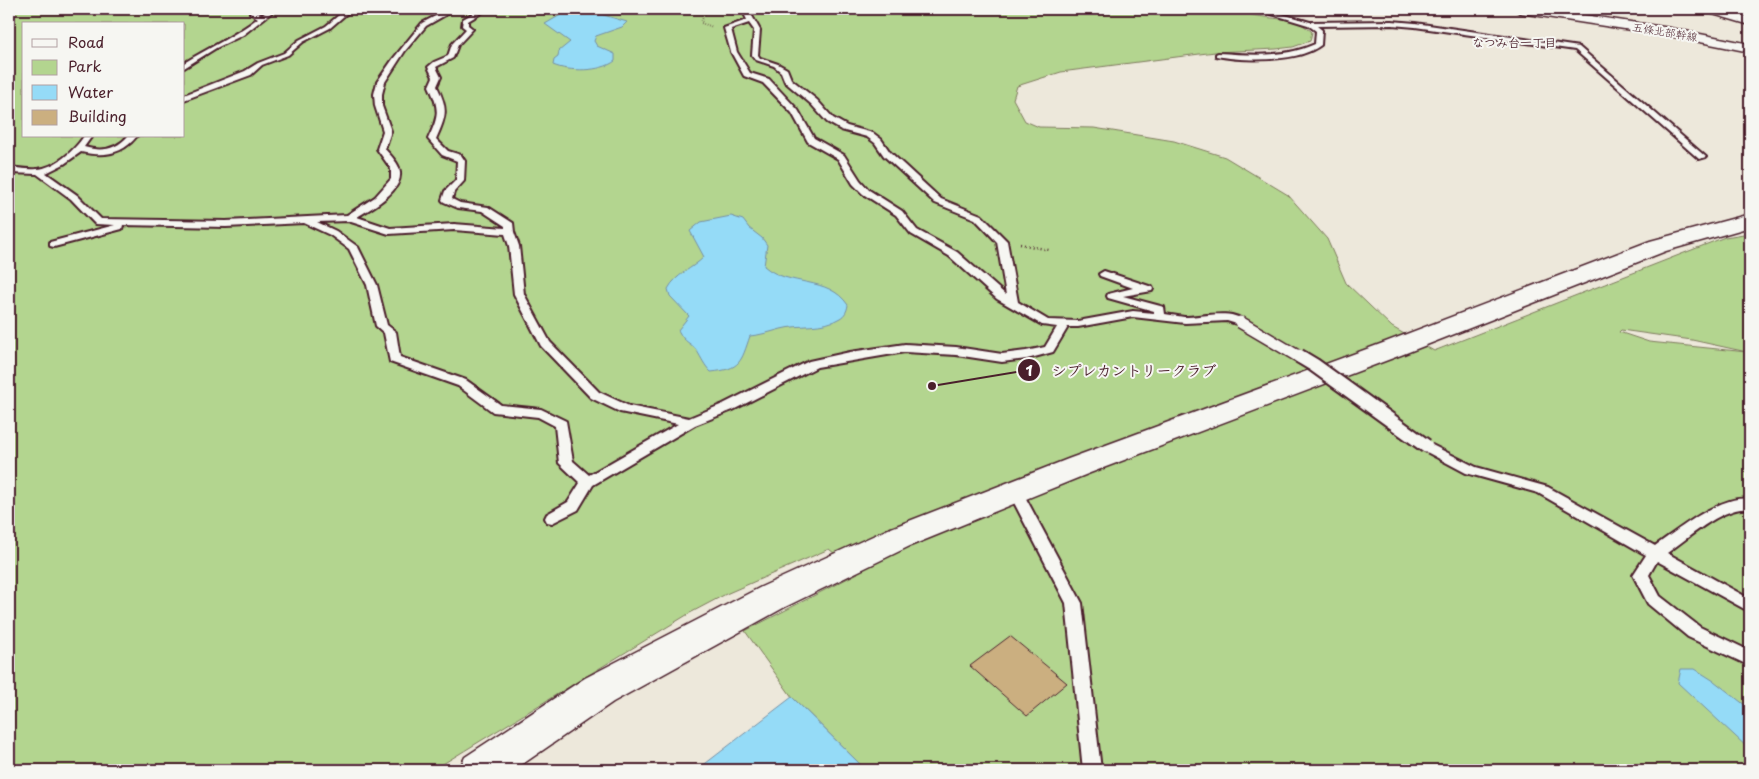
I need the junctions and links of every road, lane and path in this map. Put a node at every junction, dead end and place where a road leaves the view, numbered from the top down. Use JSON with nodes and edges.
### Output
{"nodes":[{"id":1,"x":253,"y":9,"type":"edge"},
{"id":2,"x":273,"y":9,"type":"edge"},
{"id":3,"x":350,"y":9,"type":"edge"},
{"id":4,"x":453,"y":9,"type":"edge"},
{"id":5,"x":485,"y":9,"type":"edge"},
{"id":6,"x":706,"y":9,"type":"edge"},
{"id":7,"x":745,"y":9,"type":"edge"},
{"id":8,"x":1258,"y":9,"type":"edge"},
{"id":9,"x":1520,"y":9,"type":"edge"},
{"id":10,"x":1711,"y":9,"type":"edge"},
{"id":11,"x":261,"y":17,"type":"junction"},
{"id":12,"x":1750,"y":20,"type":"edge"},
{"id":13,"x":751,"y":21,"type":"junction"},
{"id":14,"x":1310,"y":24,"type":"junction"},
{"id":15,"x":727,"y":28,"type":"junction"},
{"id":16,"x":1750,"y":48,"type":"edge"},
{"id":17,"x":1218,"y":55,"type":"dead end"},
{"id":18,"x":185,"y":65,"type":"edge"},
{"id":19,"x":185,"y":98,"type":"edge"},
{"id":20,"x":87,"y":138,"type":"edge"},
{"id":21,"x":131,"y":138,"type":"edge"},
{"id":22,"x":81,"y":149,"type":"junction"},
{"id":23,"x":1702,"y":157,"type":"dead end"},
{"id":24,"x":9,"y":170,"type":"edge"},
{"id":25,"x":39,"y":172,"type":"junction"},
{"id":26,"x":349,"y":218,"type":"junction"},
{"id":27,"x":1750,"y":220,"type":"edge"},
{"id":28,"x":306,"y":221,"type":"junction"},
{"id":29,"x":130,"y":224,"type":"junction"},
{"id":30,"x":509,"y":232,"type":"junction"},
{"id":31,"x":1002,"y":240,"type":"junction"},
{"id":32,"x":54,"y":244,"type":"dead end"},
{"id":33,"x":1049,"y":250,"type":"dead end"},
{"id":34,"x":1104,"y":274,"type":"dead end"},
{"id":35,"x":1012,"y":304,"type":"junction"},
{"id":36,"x":1159,"y":317,"type":"junction"},
{"id":37,"x":1064,"y":324,"type":"junction"},
{"id":38,"x":690,"y":422,"type":"junction"},
{"id":39,"x":588,"y":482,"type":"junction"},
{"id":40,"x":1015,"y":491,"type":"junction"},
{"id":41,"x":1750,"y":504,"type":"edge"},
{"id":42,"x":552,"y":518,"type":"dead end"},
{"id":43,"x":1654,"y":554,"type":"junction"},
{"id":44,"x":1750,"y":606,"type":"edge"},
{"id":45,"x":1750,"y":659,"type":"edge"},
{"id":46,"x":480,"y":770,"type":"edge"},
{"id":47,"x":1092,"y":770,"type":"edge"}],
"edges":[{"from":1,"to":11,"type":"lane"},
{"from":2,"to":11,"type":"lane"},
{"from":3,"to":19,"type":"lane"},
{"from":4,"to":26,"type":"lane"},
{"from":5,"to":30,"type":"lane"},
{"from":6,"to":15,"type":"path"},
{"from":7,"to":13,"type":"lane"},
{"from":8,"to":14,"type":"lane"},
{"from":9,"to":16,"type":"street","name":"五條北部幹線"},
{"from":10,"to":12,"type":"street"},
{"from":11,"to":18,"type":"lane"},
{"from":13,"to":15,"type":"lane"},
{"from":13,"to":31,"type":"lane"},
{"from":14,"to":17,"type":"lane"},
{"from":14,"to":23,"type":"lane"},
{"from":15,"to":35,"type":"lane"},
{"from":20,"to":22,"type":"lane"},
{"from":21,"to":22,"type":"lane"},
{"from":22,"to":25,"type":"lane"},
{"from":24,"to":25,"type":"lane"},
{"from":25,"to":29,"type":"lane"},
{"from":26,"to":28,"type":"lane"},
{"from":26,"to":30,"type":"lane"},
{"from":27,"to":40,"type":"street"},
{"from":28,"to":29,"type":"lane"},
{"from":28,"to":39,"type":"lane"},
{"from":29,"to":32,"type":"lane"},
{"from":30,"to":38,"type":"lane"},
{"from":31,"to":33,"type":"path"},
{"from":31,"to":35,"type":"lane"},
{"from":34,"to":36,"type":"lane"},
{"from":35,"to":37,"type":"lane"},
{"from":36,"to":37,"type":"lane"},
{"from":36,"to":43,"type":"lane","bridge":true},
{"from":37,"to":38,"type":"lane"},
{"from":38,"to":39,"type":"lane"},
{"from":39,"to":42,"type":"lane"},
{"from":40,"to":46,"type":"street"},
{"from":40,"to":47,"type":"lane"},
{"from":41,"to":43,"type":"lane"},
{"from":43,"to":44,"type":"lane"},
{"from":43,"to":45,"type":"lane"}]}
